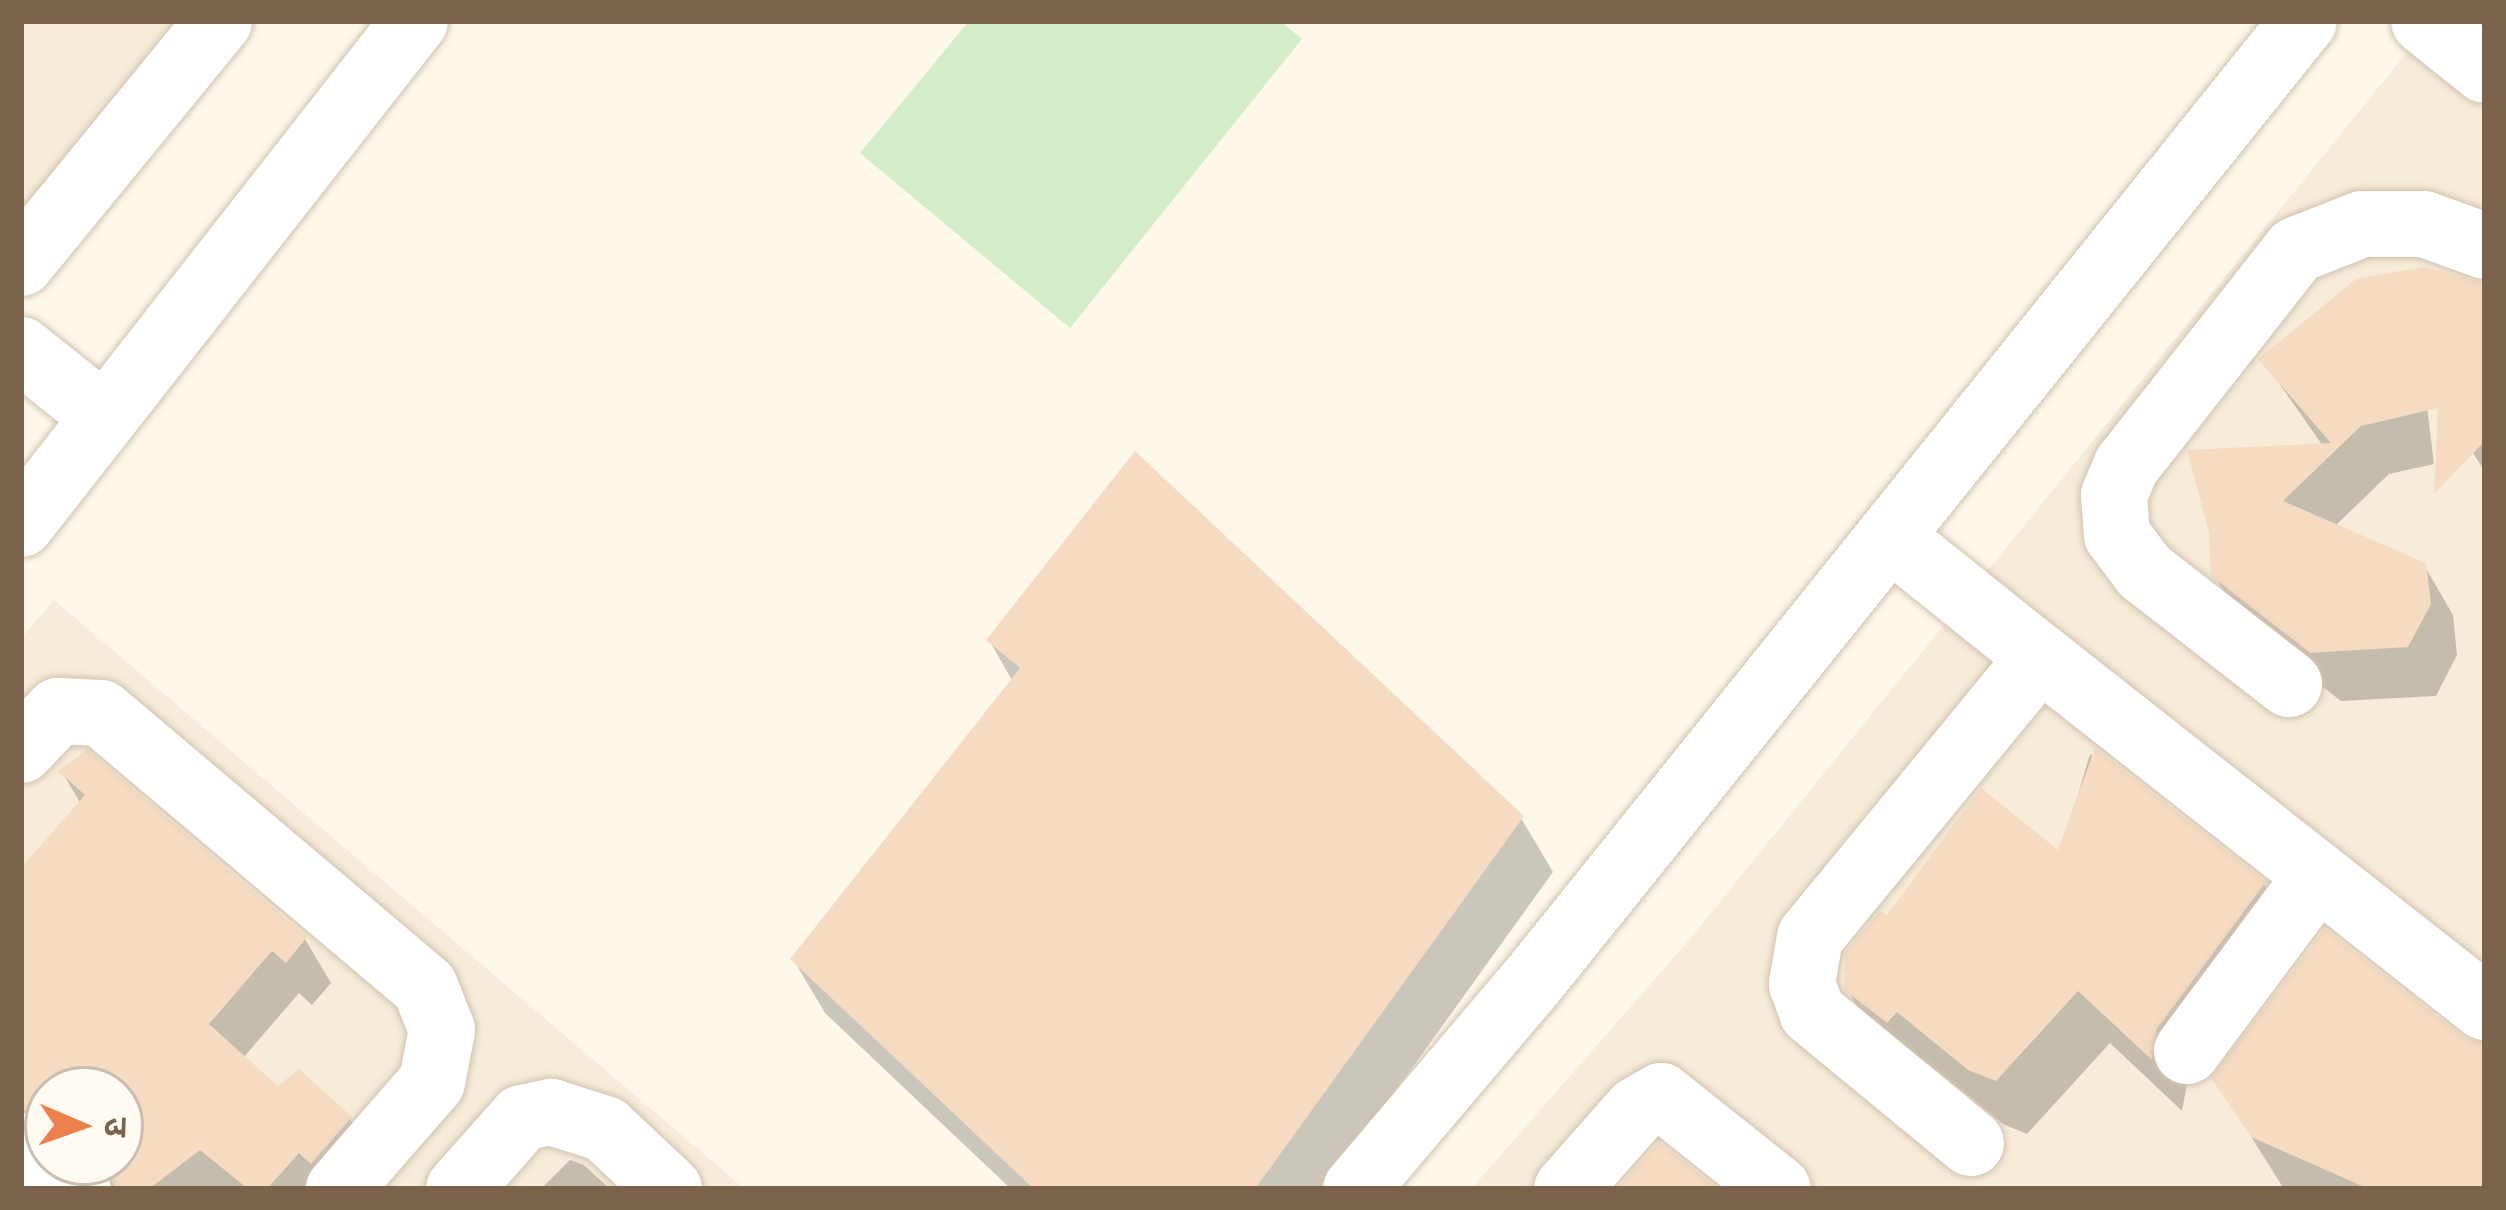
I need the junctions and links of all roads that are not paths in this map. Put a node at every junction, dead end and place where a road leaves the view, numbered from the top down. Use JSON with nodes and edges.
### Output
{"nodes":[{"id":1,"x":219,"y":21,"type":"edge"},
{"id":2,"x":415,"y":21,"type":"edge"},
{"id":3,"x":2304,"y":21,"type":"edge"},
{"id":4,"x":2424,"y":21,"type":"edge"},
{"id":5,"x":2485,"y":70,"type":"edge"},
{"id":6,"x":2485,"y":246,"type":"edge"},
{"id":7,"x":21,"y":263,"type":"edge"},
{"id":8,"x":21,"y":350,"type":"edge"},
{"id":9,"x":105,"y":416,"type":"junction"},
{"id":10,"x":21,"y":524,"type":"edge"},
{"id":11,"x":1890,"y":536,"type":"junction"},
{"id":12,"x":2040,"y":657,"type":"junction"},
{"id":13,"x":2289,"y":684,"type":"dead end"},
{"id":14,"x":21,"y":750,"type":"edge"},
{"id":15,"x":2316,"y":878,"type":"junction"},
{"id":16,"x":2485,"y":1007,"type":"edge"},
{"id":17,"x":2187,"y":1051,"type":"dead end"},
{"id":18,"x":1971,"y":1143,"type":"dead end"},
{"id":19,"x":21,"y":1146,"type":"edge"},
{"id":20,"x":78,"y":1189,"type":"edge"},
{"id":21,"x":339,"y":1189,"type":"edge"},
{"id":22,"x":459,"y":1189,"type":"edge"},
{"id":23,"x":669,"y":1189,"type":"edge"},
{"id":24,"x":1356,"y":1189,"type":"edge"},
{"id":25,"x":1567,"y":1189,"type":"edge"},
{"id":26,"x":1778,"y":1189,"type":"edge"}],
"edges":[{"from":1,"to":7,"type":"street"},
{"from":2,"to":9,"type":"street"},
{"from":3,"to":11,"type":"street"},
{"from":4,"to":5,"type":"street"},
{"from":6,"to":13,"type":"street"},
{"from":8,"to":9,"type":"street"},
{"from":9,"to":10,"type":"street"},
{"from":11,"to":12,"type":"street"},
{"from":11,"to":24,"type":"street"},
{"from":12,"to":15,"type":"street"},
{"from":12,"to":18,"type":"street"},
{"from":14,"to":21,"type":"street"},
{"from":15,"to":16,"type":"street"},
{"from":15,"to":17,"type":"street"},
{"from":19,"to":20,"type":"street"},
{"from":22,"to":23,"type":"street"},
{"from":25,"to":26,"type":"street"}]}
